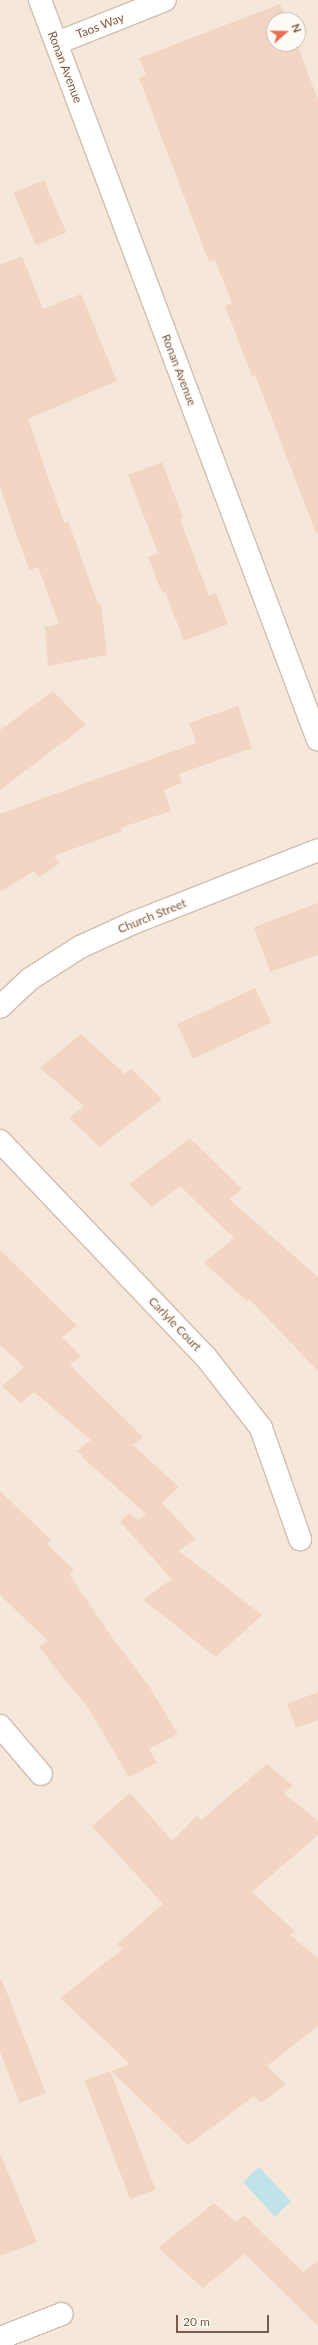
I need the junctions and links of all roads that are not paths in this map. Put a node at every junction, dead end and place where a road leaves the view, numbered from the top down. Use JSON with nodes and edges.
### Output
{"nodes":[{"id":1,"x":40,"y":0,"type":"edge"},
{"id":2,"x":165,"y":0,"type":"edge"},
{"id":3,"x":56,"y":42,"type":"junction"},
{"id":4,"x":318,"y":740,"type":"edge"},
{"id":5,"x":318,"y":850,"type":"edge"},
{"id":6,"x":0,"y":1007,"type":"edge"},
{"id":7,"x":0,"y":1141,"type":"edge"},
{"id":8,"x":300,"y":1539,"type":"dead end"},
{"id":9,"x":0,"y":1726,"type":"edge"},
{"id":10,"x":41,"y":1774,"type":"dead end"},
{"id":11,"x":62,"y":2314,"type":"dead end"},
{"id":12,"x":0,"y":2338,"type":"edge"}],
"edges":[{"from":1,"to":3,"type":"street","name":"Ronan Avenue"},
{"from":2,"to":3,"type":"street","name":"Taos Way"},
{"from":3,"to":4,"type":"street","name":"Ronan Avenue"},
{"from":5,"to":6,"type":"street","name":"Church Street"},
{"from":7,"to":8,"type":"street","name":"Carlyle Court"},
{"from":9,"to":10,"type":"street"},
{"from":11,"to":12,"type":"street"}]}
